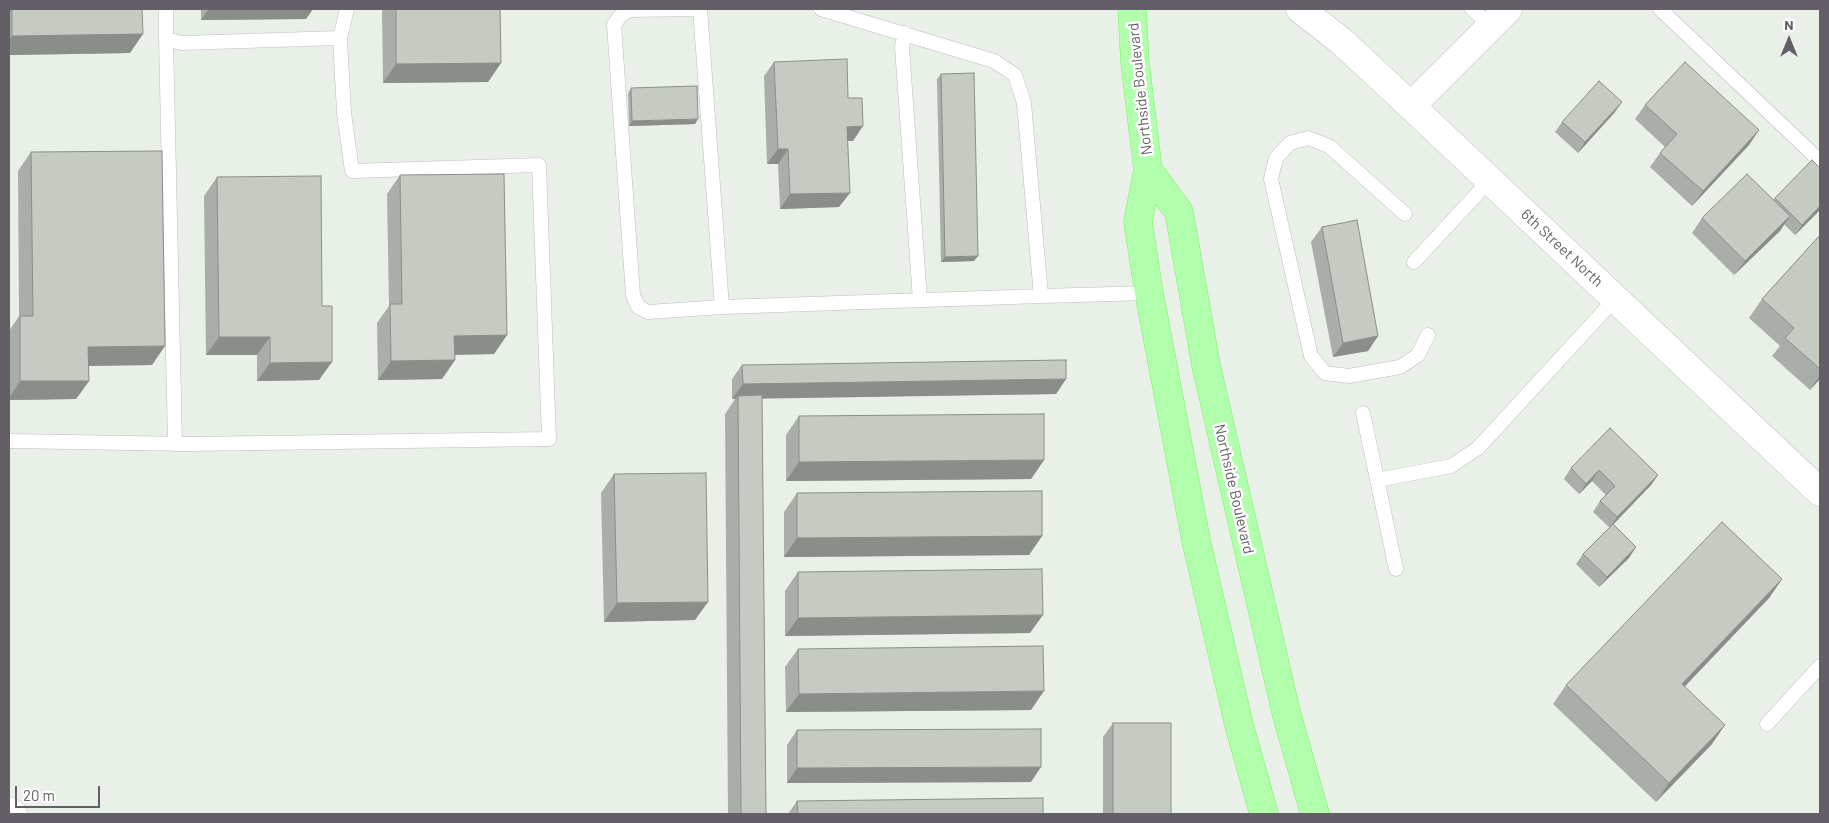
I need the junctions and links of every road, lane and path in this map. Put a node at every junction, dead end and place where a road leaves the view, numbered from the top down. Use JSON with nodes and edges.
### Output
{"nodes":[{"id":1,"x":166,"y":9,"type":"edge"},
{"id":2,"x":347,"y":9,"type":"edge"},
{"id":3,"x":700,"y":9,"type":"edge"},
{"id":4,"x":821,"y":9,"type":"edge"},
{"id":5,"x":1132,"y":9,"type":"edge"},
{"id":6,"x":1300,"y":9,"type":"edge"},
{"id":7,"x":1660,"y":9,"type":"edge"},
{"id":8,"x":1490,"y":14,"type":"edge"},
{"id":9,"x":905,"y":33,"type":"junction"},
{"id":10,"x":340,"y":38,"type":"junction"},
{"id":11,"x":166,"y":39,"type":"junction"},
{"id":12,"x":1411,"y":106,"type":"junction"},
{"id":13,"x":1820,"y":161,"type":"edge"},
{"id":14,"x":1148,"y":170,"type":"junction"},
{"id":15,"x":1490,"y":180,"type":"junction"},
{"id":16,"x":1405,"y":214,"type":"dead end"},
{"id":17,"x":1414,"y":262,"type":"dead end"},
{"id":18,"x":1149,"y":293,"type":"junction"},
{"id":19,"x":1041,"y":296,"type":"junction"},
{"id":20,"x":1616,"y":299,"type":"junction"},
{"id":21,"x":920,"y":300,"type":"junction"},
{"id":22,"x":722,"y":307,"type":"junction"},
{"id":23,"x":1428,"y":335,"type":"dead end"},
{"id":24,"x":1363,"y":413,"type":"dead end"},
{"id":25,"x":9,"y":441,"type":"edge"},
{"id":26,"x":176,"y":444,"type":"junction"},
{"id":27,"x":1377,"y":480,"type":"junction"},
{"id":28,"x":1820,"y":492,"type":"edge"},
{"id":29,"x":1396,"y":570,"type":"dead end"},
{"id":30,"x":1820,"y":666,"type":"edge"},
{"id":31,"x":1767,"y":724,"type":"dead end"},
{"id":32,"x":9,"y":811,"type":"edge"},
{"id":33,"x":12,"y":814,"type":"edge"},
{"id":34,"x":1264,"y":814,"type":"edge"},
{"id":35,"x":1314,"y":814,"type":"edge"}],
"edges":[{"from":1,"to":11,"type":"lane"},
{"from":2,"to":10,"type":"lane"},
{"from":3,"to":22,"type":"lane"},
{"from":3,"to":22,"type":"lane"},
{"from":4,"to":9,"type":"lane"},
{"from":5,"to":14,"type":"main road","name":"Northside Boulevard"},
{"from":6,"to":12,"type":"street","name":"6th Street North"},
{"from":7,"to":13,"type":"lane"},
{"from":8,"to":12,"type":"street"},
{"from":9,"to":19,"type":"lane"},
{"from":9,"to":21,"type":"lane"},
{"from":10,"to":11,"type":"lane"},
{"from":10,"to":26,"type":"lane"},
{"from":11,"to":26,"type":"lane"},
{"from":12,"to":15,"type":"street","name":"6th Street North"},
{"from":14,"to":18,"type":"main road","name":"Northside Boulevard"},
{"from":14,"to":35,"type":"main road","name":"Northside Boulevard"},
{"from":15,"to":17,"type":"lane"},
{"from":15,"to":20,"type":"street","name":"6th Street North"},
{"from":16,"to":23,"type":"lane"},
{"from":18,"to":19,"type":"lane"},
{"from":18,"to":34,"type":"main road","name":"Northside Boulevard"},
{"from":19,"to":21,"type":"lane"},
{"from":20,"to":27,"type":"lane"},
{"from":20,"to":28,"type":"street","name":"6th Street North"},
{"from":21,"to":22,"type":"lane"},
{"from":24,"to":27,"type":"lane"},
{"from":25,"to":26,"type":"lane"},
{"from":27,"to":29,"type":"lane"},
{"from":30,"to":31,"type":"lane"},
{"from":32,"to":33,"type":"street"}]}
